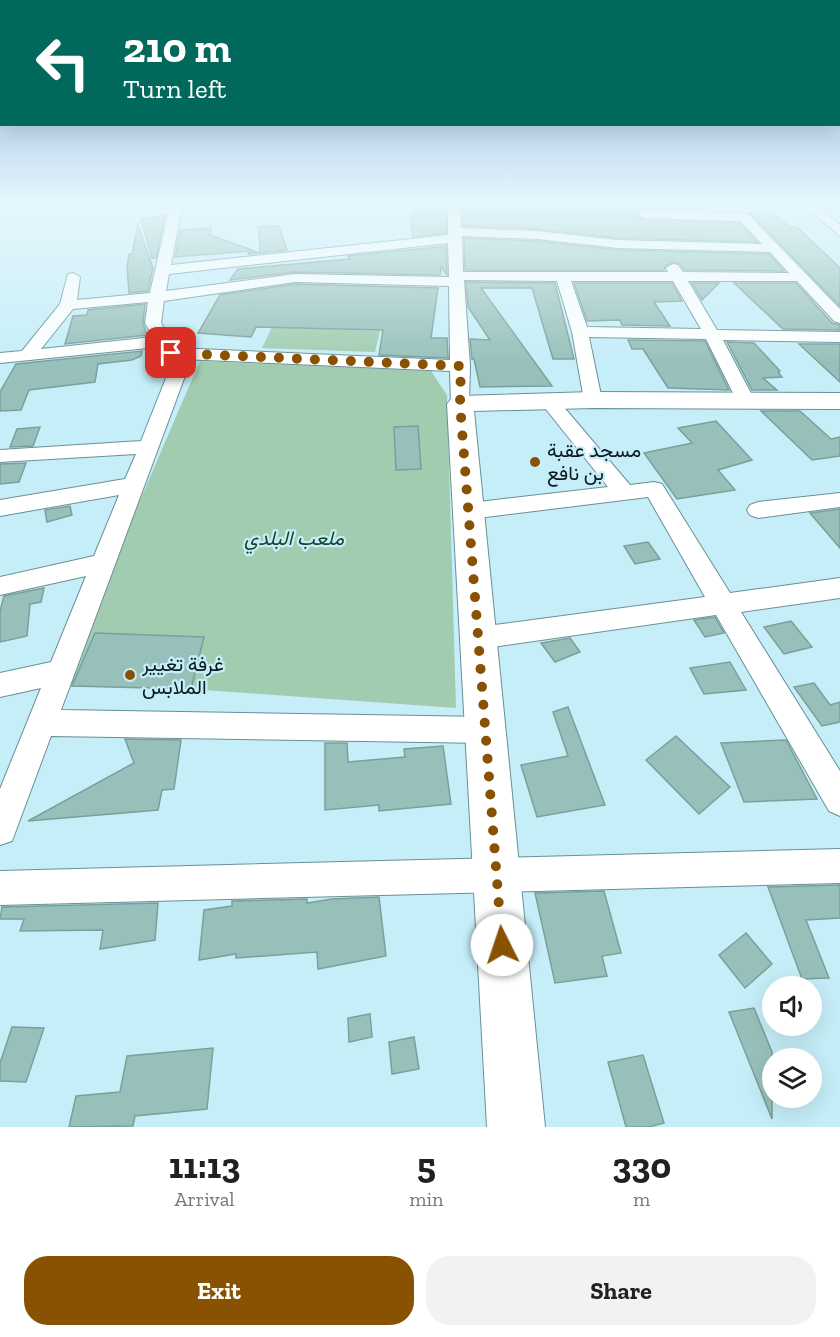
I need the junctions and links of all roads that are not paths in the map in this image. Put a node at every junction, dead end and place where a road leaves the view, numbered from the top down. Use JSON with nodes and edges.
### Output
{"nodes":[{"id":1,"x":165,"y":258,"type":"edge"},
{"id":2,"x":266,"y":258,"type":"edge"},
{"id":3,"x":456,"y":258,"type":"edge"},
{"id":4,"x":667,"y":258,"type":"edge"},
{"id":5,"x":783,"y":258,"type":"edge"},
{"id":6,"x":162,"y":270,"type":"junction"},
{"id":7,"x":73,"y":277,"type":"dead end"},
{"id":8,"x":563,"y":277,"type":"junction"},
{"id":9,"x":801,"y":277,"type":"junction"},
{"id":10,"x":678,"y":278,"type":"junction"},
{"id":11,"x":457,"y":279,"type":"junction"},
{"id":12,"x":157,"y":297,"type":"junction"},
{"id":13,"x":68,"y":305,"type":"junction"},
{"id":14,"x":840,"y":318,"type":"edge"},
{"id":15,"x":580,"y":332,"type":"junction"},
{"id":16,"x":712,"y":335,"type":"junction"},
{"id":17,"x":840,"y":337,"type":"edge"},
{"id":18,"x":168,"y":347,"type":"junction"},
{"id":19,"x":27,"y":355,"type":"junction"},
{"id":20,"x":0,"y":358,"type":"edge"},
{"id":21,"x":461,"y":385,"type":"junction"},
{"id":22,"x":593,"y":400,"type":"junction"},
{"id":23,"x":840,"y":401,"type":"edge"},
{"id":24,"x":746,"y":402,"type":"junction"},
{"id":25,"x":550,"y":403,"type":"junction"},
{"id":26,"x":148,"y":447,"type":"junction"},
{"id":27,"x":0,"y":456,"type":"edge"},
{"id":28,"x":134,"y":485,"type":"junction"},
{"id":29,"x":625,"y":493,"type":"junction"},
{"id":30,"x":840,"y":500,"type":"edge"},
{"id":31,"x":0,"y":508,"type":"edge"},
{"id":32,"x":758,"y":510,"type":"dead end"},
{"id":33,"x":470,"y":512,"type":"junction"},
{"id":34,"x":103,"y":563,"type":"junction"},
{"id":35,"x":0,"y":586,"type":"edge"},
{"id":36,"x":838,"y":591,"type":"edge"},
{"id":37,"x":722,"y":604,"type":"junction"},
{"id":38,"x":479,"y":638,"type":"junction"},
{"id":39,"x":61,"y":672,"type":"junction"},
{"id":40,"x":0,"y":685,"type":"edge"},
{"id":41,"x":41,"y":723,"type":"junction"},
{"id":42,"x":486,"y":730,"type":"junction"},
{"id":43,"x":840,"y":800,"type":"edge"},
{"id":44,"x":2,"y":820,"type":"edge"},
{"id":45,"x":840,"y":866,"type":"edge"},
{"id":46,"x":497,"y":877,"type":"junction"},
{"id":47,"x":0,"y":888,"type":"edge"},
{"id":48,"x":516,"y":1127,"type":"edge"}],
"edges":[{"from":1,"to":6,"type":"street"},
{"from":2,"to":6,"type":"street"},
{"from":3,"to":11,"type":"street"},
{"from":4,"to":10,"type":"street"},
{"from":5,"to":9,"type":"street"},
{"from":6,"to":12,"type":"street"},
{"from":7,"to":13,"type":"street"},
{"from":8,"to":10,"type":"street"},
{"from":8,"to":11,"type":"street"},
{"from":8,"to":15,"type":"street"},
{"from":9,"to":10,"type":"street"},
{"from":9,"to":14,"type":"street"},
{"from":10,"to":16,"type":"street"},
{"from":11,"to":12,"type":"street"},
{"from":11,"to":21,"type":"street"},
{"from":12,"to":13,"type":"street"},
{"from":12,"to":18,"type":"street"},
{"from":13,"to":19,"type":"street"},
{"from":15,"to":16,"type":"street"},
{"from":15,"to":22,"type":"street"},
{"from":16,"to":17,"type":"street"},
{"from":16,"to":24,"type":"street"},
{"from":18,"to":19,"type":"street"},
{"from":18,"to":21,"type":"street"},
{"from":18,"to":26,"type":"street"},
{"from":19,"to":20,"type":"street"},
{"from":21,"to":25,"type":"street"},
{"from":21,"to":33,"type":"street"},
{"from":22,"to":24,"type":"street"},
{"from":22,"to":25,"type":"street"},
{"from":23,"to":24,"type":"street"},
{"from":25,"to":29,"type":"street"},
{"from":26,"to":27,"type":"street"},
{"from":26,"to":28,"type":"street"},
{"from":28,"to":31,"type":"street"},
{"from":28,"to":34,"type":"street"},
{"from":29,"to":33,"type":"street"},
{"from":29,"to":37,"type":"street"},
{"from":30,"to":32,"type":"street"},
{"from":33,"to":38,"type":"street"},
{"from":34,"to":35,"type":"street"},
{"from":34,"to":39,"type":"street"},
{"from":36,"to":37,"type":"street"},
{"from":37,"to":38,"type":"street"},
{"from":37,"to":43,"type":"street"},
{"from":38,"to":42,"type":"street"},
{"from":39,"to":40,"type":"street"},
{"from":39,"to":41,"type":"street"},
{"from":41,"to":42,"type":"street"},
{"from":41,"to":44,"type":"street"},
{"from":42,"to":46,"type":"street"},
{"from":45,"to":46,"type":"street"},
{"from":46,"to":47,"type":"street"},
{"from":46,"to":48,"type":"street"}]}
